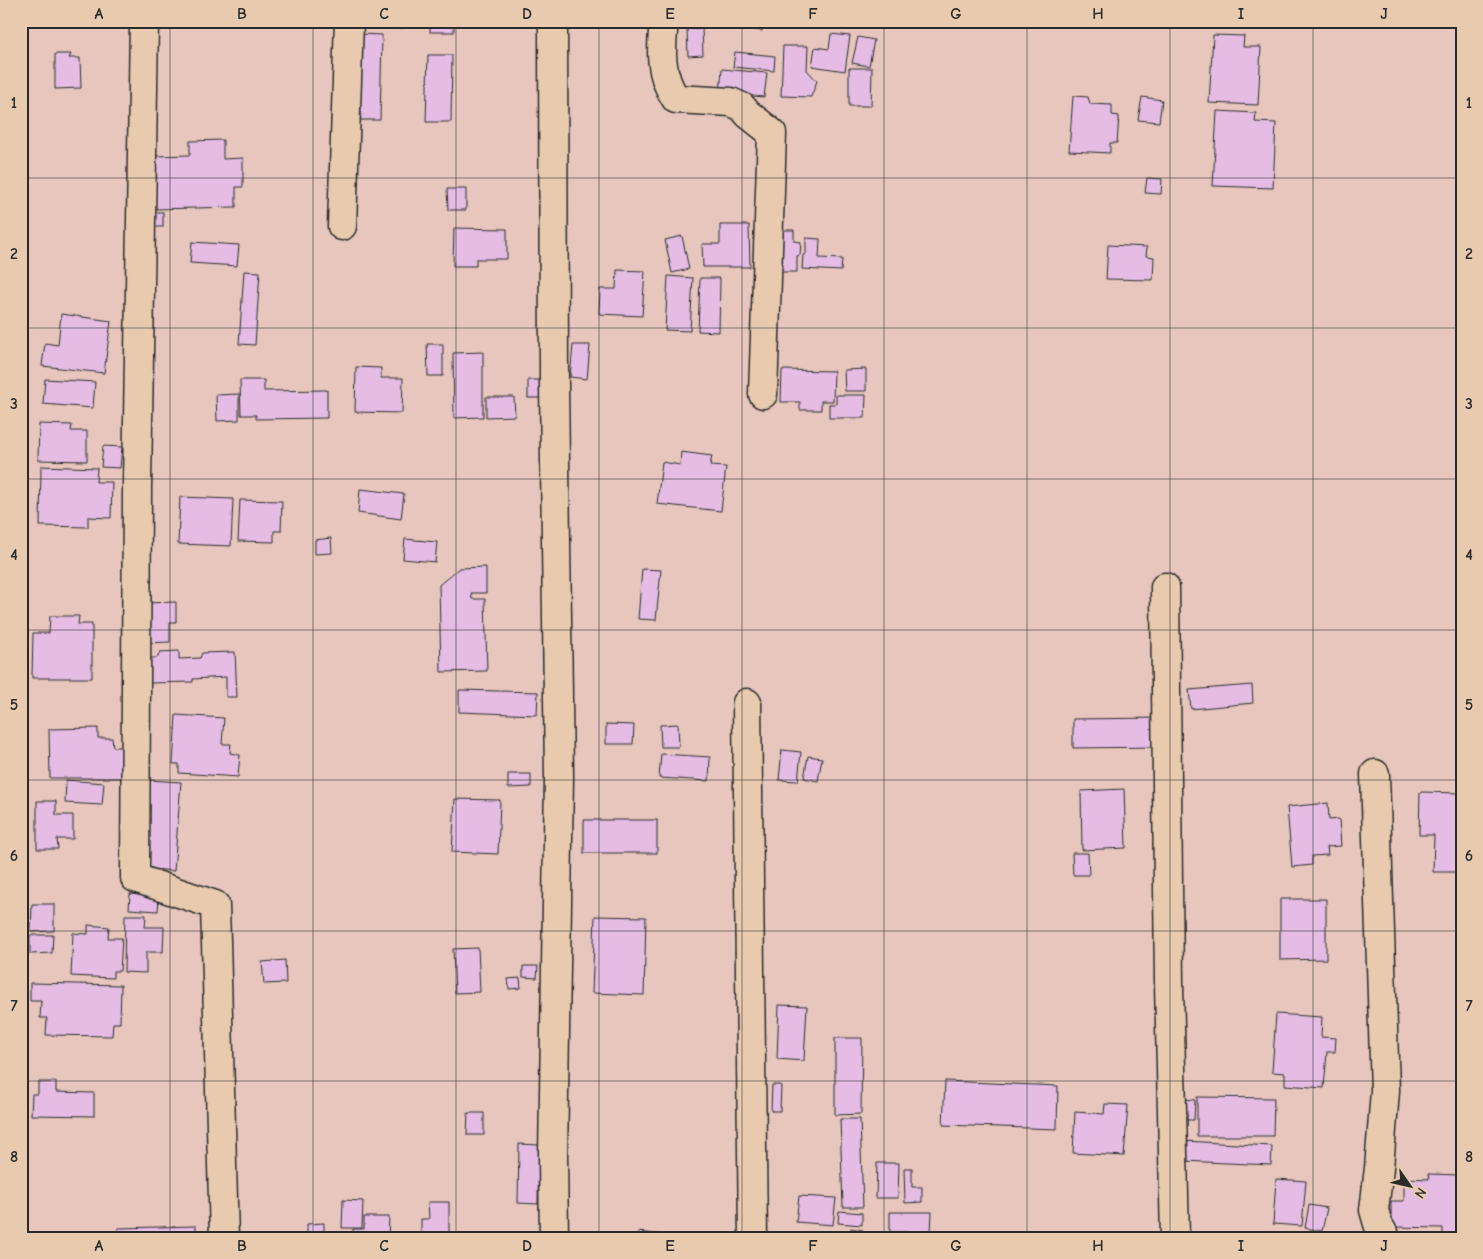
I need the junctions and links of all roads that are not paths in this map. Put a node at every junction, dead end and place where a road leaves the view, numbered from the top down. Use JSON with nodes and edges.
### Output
{"nodes":[{"id":1,"x":144,"y":21,"type":"edge"},
{"id":2,"x":349,"y":21,"type":"edge"},
{"id":3,"x":553,"y":21,"type":"edge"},
{"id":4,"x":664,"y":21,"type":"edge"},
{"id":5,"x":342,"y":226,"type":"dead end"},
{"id":6,"x":763,"y":394,"type":"dead end"},
{"id":7,"x":1165,"y":587,"type":"dead end"},
{"id":8,"x":747,"y":703,"type":"dead end"},
{"id":9,"x":1375,"y":774,"type":"dead end"},
{"id":10,"x":224,"y":1238,"type":"edge"},
{"id":11,"x":554,"y":1238,"type":"edge"},
{"id":12,"x":753,"y":1238,"type":"edge"},
{"id":13,"x":1175,"y":1238,"type":"edge"},
{"id":14,"x":1386,"y":1238,"type":"edge"}],
"edges":[{"from":1,"to":10,"type":"street"},
{"from":2,"to":5,"type":"street"},
{"from":3,"to":11,"type":"street"},
{"from":4,"to":6,"type":"street"},
{"from":7,"to":13,"type":"street"},
{"from":8,"to":12,"type":"street"},
{"from":9,"to":14,"type":"street"}]}
